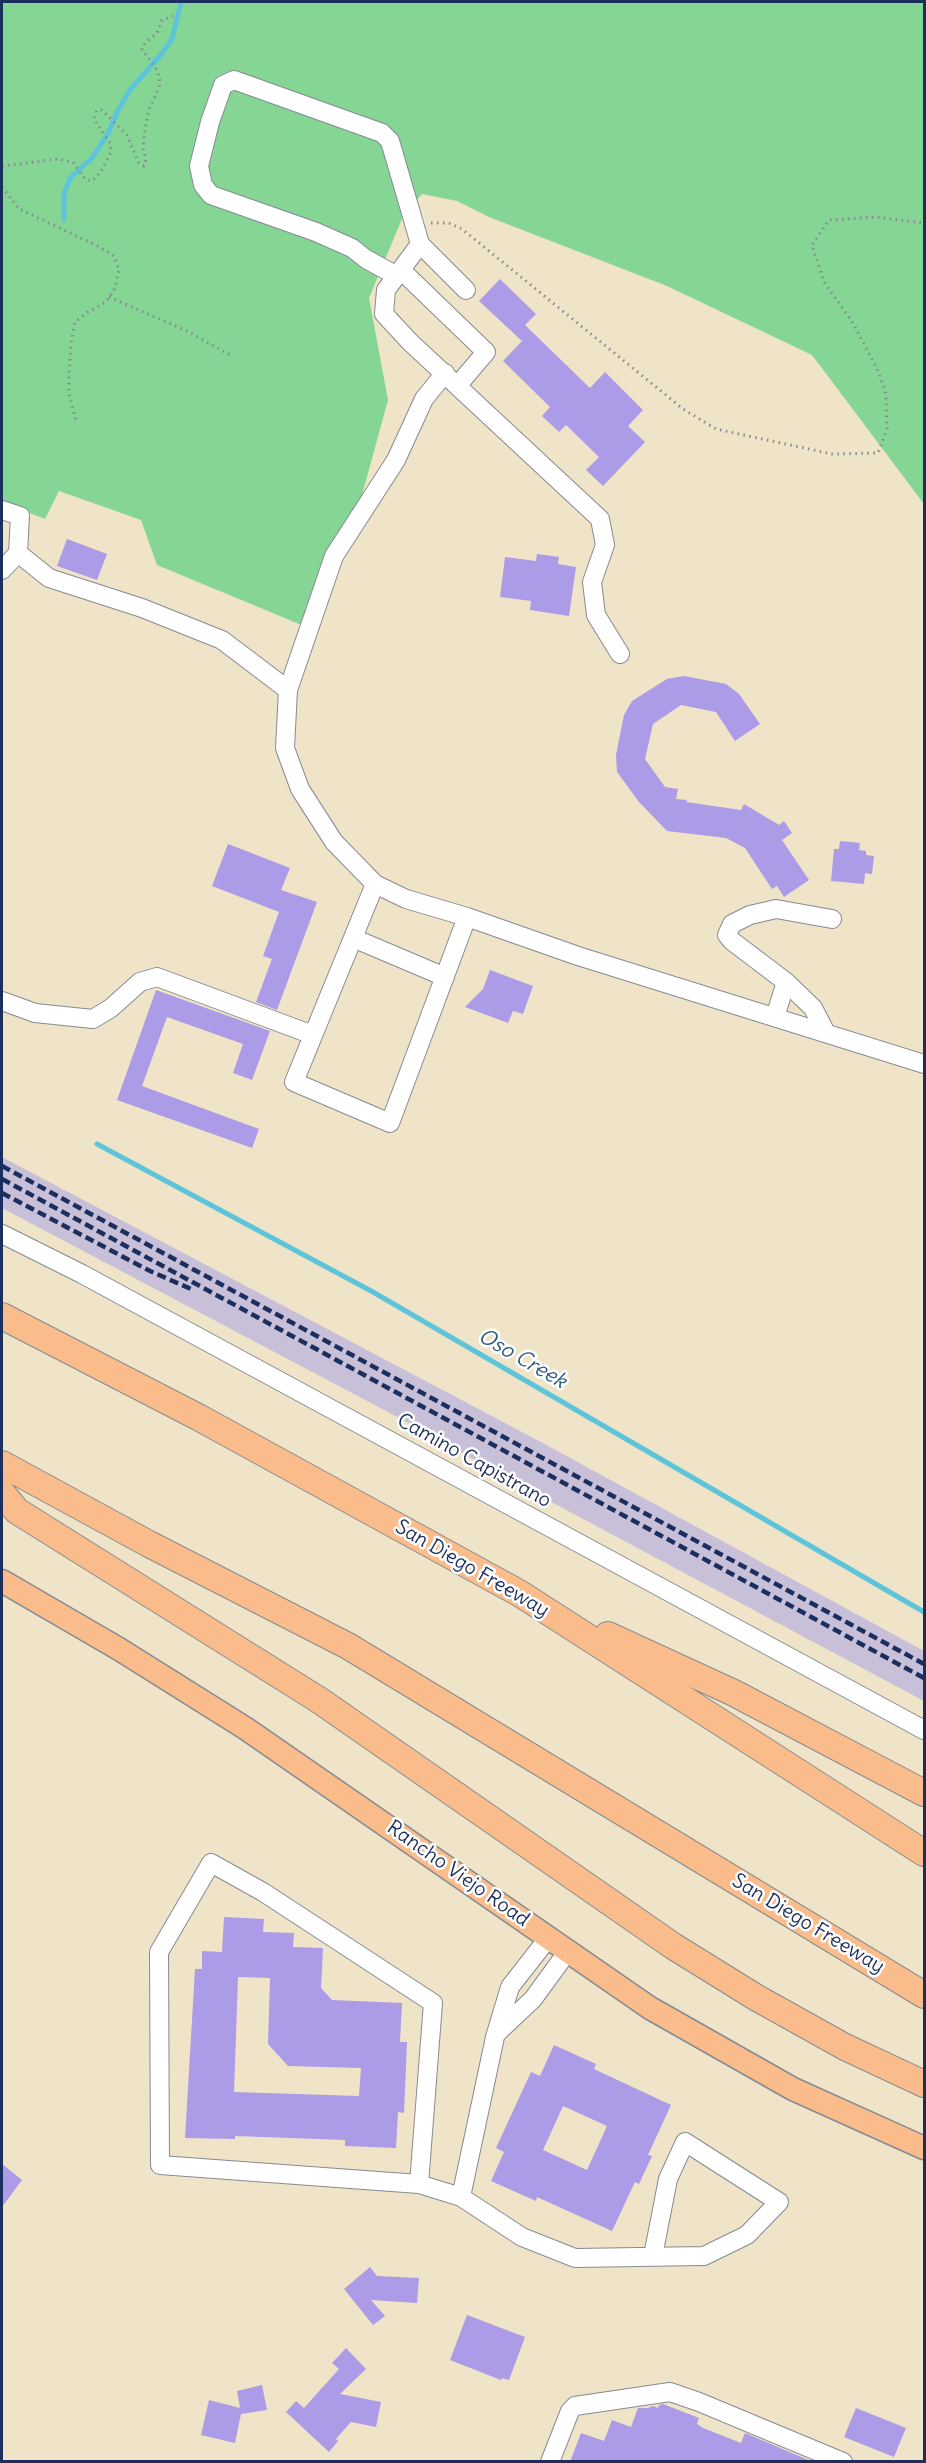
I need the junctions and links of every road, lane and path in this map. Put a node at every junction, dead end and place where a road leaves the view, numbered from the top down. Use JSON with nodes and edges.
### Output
{"nodes":[{"id":1,"x":172,"y":16,"type":"dead end"},
{"id":2,"x":2,"y":166,"type":"edge"},
{"id":3,"x":2,"y":187,"type":"edge"},
{"id":4,"x":924,"y":223,"type":"edge"},
{"id":5,"x":420,"y":244,"type":"junction"},
{"id":6,"x":399,"y":273,"type":"junction"},
{"id":7,"x":466,"y":290,"type":"dead end"},
{"id":8,"x":109,"y":297,"type":"junction"},
{"id":9,"x":230,"y":355,"type":"dead end"},
{"id":10,"x":451,"y":379,"type":"junction"},
{"id":11,"x":76,"y":421,"type":"dead end"},
{"id":12,"x":2,"y":510,"type":"edge"},
{"id":13,"x":18,"y":554,"type":"junction"},
{"id":14,"x":2,"y":570,"type":"edge"},
{"id":15,"x":620,"y":654,"type":"dead end"},
{"id":16,"x":288,"y":690,"type":"junction"},
{"id":17,"x":375,"y":884,"type":"junction"},
{"id":18,"x":467,"y":917,"type":"junction"},
{"id":19,"x":832,"y":919,"type":"dead end"},
{"id":20,"x":353,"y":938,"type":"junction"},
{"id":21,"x":445,"y":976,"type":"junction"},
{"id":22,"x":786,"y":982,"type":"junction"},
{"id":23,"x":2,"y":1001,"type":"edge"},
{"id":24,"x":776,"y":1017,"type":"junction"},
{"id":25,"x":825,"y":1031,"type":"junction"},
{"id":26,"x":314,"y":1035,"type":"junction"},
{"id":27,"x":924,"y":1064,"type":"edge"},
{"id":28,"x":2,"y":1234,"type":"edge"},
{"id":29,"x":2,"y":1316,"type":"edge"},
{"id":30,"x":2,"y":1464,"type":"edge"},
{"id":31,"x":2,"y":1493,"type":"edge"},
{"id":32,"x":2,"y":1581,"type":"edge"},
{"id":33,"x":519,"y":1593,"type":"junction"},
{"id":34,"x":924,"y":1730,"type":"edge"},
{"id":35,"x":924,"y":1793,"type":"edge"},
{"id":36,"x":924,"y":1853,"type":"edge"},
{"id":37,"x":549,"y":1937,"type":"junction"},
{"id":38,"x":568,"y":1950,"type":"junction"},
{"id":39,"x":924,"y":1995,"type":"edge"},
{"id":40,"x":496,"y":2034,"type":"junction"},
{"id":41,"x":924,"y":2084,"type":"edge"},
{"id":42,"x":924,"y":2148,"type":"edge"},
{"id":43,"x":419,"y":2184,"type":"junction"},
{"id":44,"x":461,"y":2197,"type":"junction"},
{"id":45,"x":653,"y":2256,"type":"junction"},
{"id":46,"x":843,"y":2461,"type":"edge"},
{"id":47,"x":550,"y":2462,"type":"edge"}],
"edges":[{"from":1,"to":2,"type":"path"},
{"from":3,"to":8,"type":"path"},
{"from":4,"to":5,"type":"path"},
{"from":5,"to":6,"type":"street"},
{"from":5,"to":6,"type":"street"},
{"from":5,"to":7,"type":"street"},
{"from":6,"to":10,"type":"street"},
{"from":6,"to":10,"type":"street"},
{"from":8,"to":9,"type":"path"},
{"from":8,"to":11,"type":"path"},
{"from":10,"to":15,"type":"street"},
{"from":10,"to":16,"type":"street"},
{"from":12,"to":13,"type":"street"},
{"from":13,"to":14,"type":"street"},
{"from":13,"to":16,"type":"street"},
{"from":16,"to":17,"type":"street"},
{"from":17,"to":18,"type":"street"},
{"from":17,"to":20,"type":"street"},
{"from":18,"to":21,"type":"street"},
{"from":18,"to":24,"type":"street"},
{"from":19,"to":22,"type":"street"},
{"from":20,"to":21,"type":"street"},
{"from":20,"to":26,"type":"street"},
{"from":21,"to":26,"type":"street"},
{"from":22,"to":24,"type":"street"},
{"from":22,"to":25,"type":"street"},
{"from":23,"to":26,"type":"street"},
{"from":24,"to":25,"type":"street"},
{"from":25,"to":27,"type":"street"},
{"from":28,"to":34,"type":"street","name":"Camino Capistrano"},
{"from":29,"to":33,"type":"highway","name":"San Diego Freeway"},
{"from":30,"to":39,"type":"highway","name":"San Diego Freeway"},
{"from":31,"to":41,"type":"highway"},
{"from":32,"to":37,"type":"main road","name":"Rancho Viejo Road"},
{"from":33,"to":35,"type":"highway"},
{"from":33,"to":36,"type":"highway","name":"San Diego Freeway"},
{"from":37,"to":38,"type":"main road","name":"Rancho Viejo Road"},
{"from":37,"to":40,"type":"street"},
{"from":38,"to":40,"type":"street"},
{"from":38,"to":42,"type":"main road","name":"Rancho Viejo Road"},
{"from":40,"to":44,"type":"street"},
{"from":43,"to":43,"type":"street"},
{"from":43,"to":44,"type":"street"},
{"from":44,"to":45,"type":"street"},
{"from":45,"to":45,"type":"street"},
{"from":46,"to":47,"type":"street"}]}
